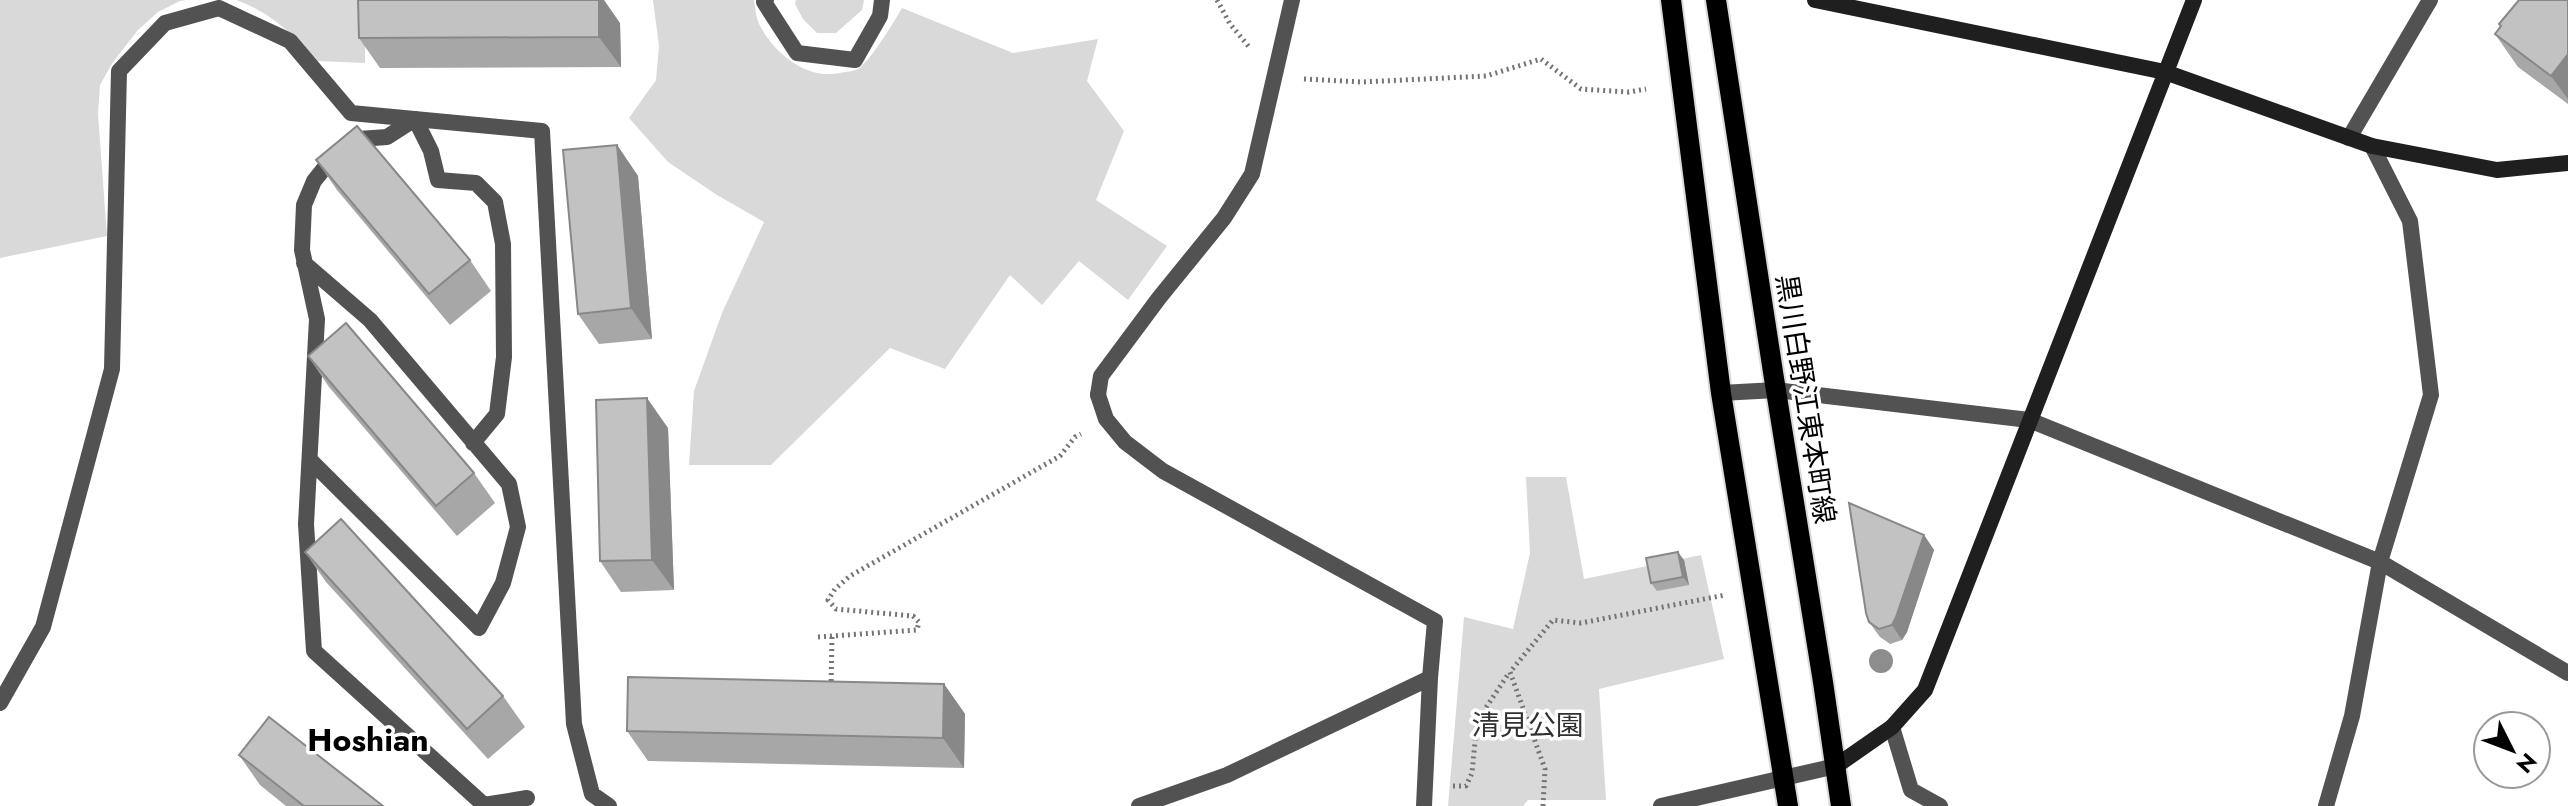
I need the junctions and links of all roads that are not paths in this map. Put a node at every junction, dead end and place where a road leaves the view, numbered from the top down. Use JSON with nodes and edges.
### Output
{"nodes":[{"id":1,"x":766,"y":0,"type":"edge"},
{"id":2,"x":882,"y":0,"type":"edge"},
{"id":3,"x":1292,"y":0,"type":"edge"},
{"id":4,"x":1671,"y":0,"type":"edge"},
{"id":5,"x":1716,"y":0,"type":"edge"},
{"id":6,"x":1815,"y":0,"type":"edge"},
{"id":7,"x":2194,"y":0,"type":"edge"},
{"id":8,"x":2430,"y":0,"type":"edge"},
{"id":9,"x":2165,"y":72,"type":"junction"},
{"id":10,"x":415,"y":119,"type":"junction"},
{"id":11,"x":2349,"y":138,"type":"junction"},
{"id":12,"x":2372,"y":146,"type":"junction"},
{"id":13,"x":2568,"y":163,"type":"edge"},
{"id":14,"x":304,"y":263,"type":"junction"},
{"id":15,"x":1776,"y":390,"type":"junction"},
{"id":16,"x":1721,"y":393,"type":"junction"},
{"id":17,"x":2029,"y":420,"type":"junction"},
{"id":18,"x":473,"y":443,"type":"junction"},
{"id":19,"x":310,"y":460,"type":"junction"},
{"id":20,"x":2380,"y":562,"type":"junction"},
{"id":21,"x":2568,"y":673,"type":"edge"},
{"id":22,"x":1430,"y":678,"type":"junction"},
{"id":23,"x":0,"y":703,"type":"edge"},
{"id":24,"x":1892,"y":727,"type":"junction"},
{"id":25,"x":1836,"y":766,"type":"junction"},
{"id":26,"x":1783,"y":779,"type":"junction"},
{"id":27,"x":527,"y":798,"type":"dead end"},
{"id":28,"x":609,"y":806,"type":"edge"},
{"id":29,"x":1139,"y":806,"type":"edge"},
{"id":30,"x":1424,"y":806,"type":"edge"},
{"id":31,"x":1661,"y":806,"type":"edge"},
{"id":32,"x":1788,"y":806,"type":"edge"},
{"id":33,"x":1841,"y":806,"type":"edge"},
{"id":34,"x":1940,"y":806,"type":"edge"},
{"id":35,"x":2326,"y":806,"type":"edge"}],
"edges":[{"from":1,"to":2,"type":"street"},
{"from":3,"to":22,"type":"street"},
{"from":4,"to":16,"type":"main road"},
{"from":5,"to":15,"type":"main road","name":"黒川白野江東本町線"},
{"from":6,"to":9,"type":"street"},
{"from":7,"to":9,"type":"street"},
{"from":8,"to":11,"type":"street"},
{"from":9,"to":11,"type":"street"},
{"from":9,"to":17,"type":"street"},
{"from":10,"to":14,"type":"street"},
{"from":10,"to":18,"type":"street"},
{"from":10,"to":23,"type":"street"},
{"from":10,"to":28,"type":"street"},
{"from":11,"to":12,"type":"street"},
{"from":12,"to":13,"type":"street"},
{"from":12,"to":20,"type":"street"},
{"from":14,"to":18,"type":"street"},
{"from":14,"to":19,"type":"street"},
{"from":15,"to":16,"type":"street"},
{"from":15,"to":17,"type":"street"},
{"from":15,"to":25,"type":"main road","name":"黒川白野江東本町線"},
{"from":16,"to":26,"type":"main road"},
{"from":17,"to":20,"type":"street"},
{"from":17,"to":24,"type":"street"},
{"from":18,"to":19,"type":"street"},
{"from":19,"to":27,"type":"street"},
{"from":20,"to":21,"type":"street"},
{"from":20,"to":35,"type":"street"},
{"from":22,"to":29,"type":"street"},
{"from":22,"to":30,"type":"street"},
{"from":24,"to":25,"type":"street"},
{"from":24,"to":34,"type":"street"},
{"from":25,"to":26,"type":"street"},
{"from":25,"to":33,"type":"main road","name":"黒川白野江東本町線"},
{"from":26,"to":31,"type":"street"},
{"from":26,"to":32,"type":"main road"}]}
